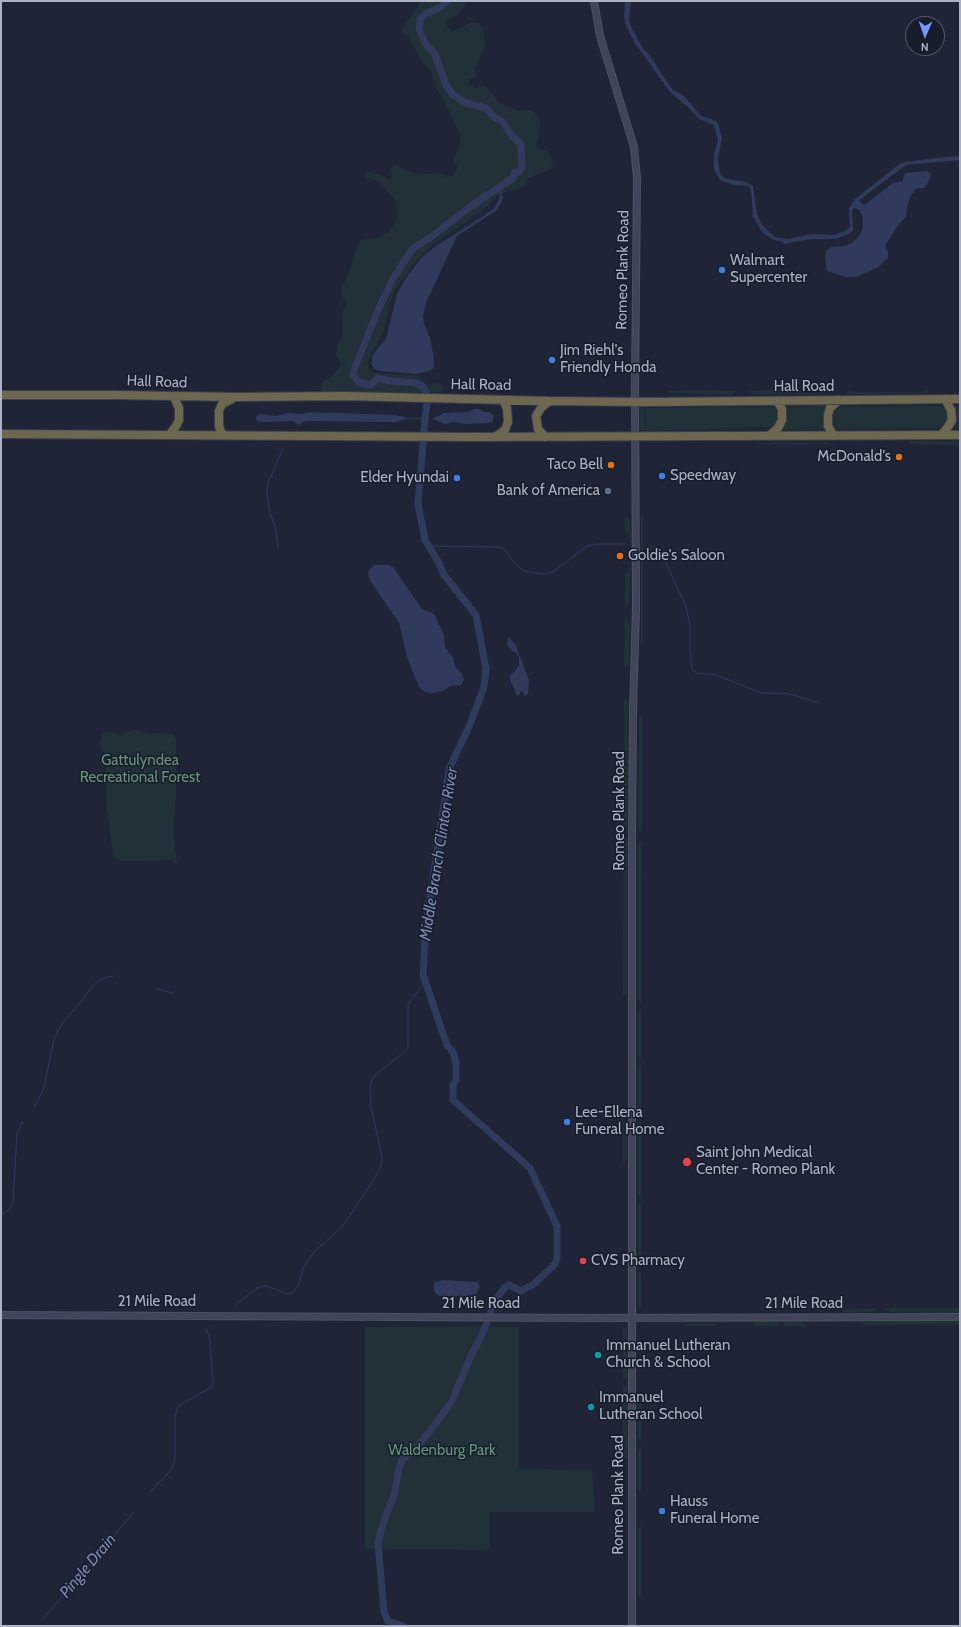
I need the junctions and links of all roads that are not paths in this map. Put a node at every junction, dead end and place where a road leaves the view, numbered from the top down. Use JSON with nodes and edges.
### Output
{"nodes":[{"id":1,"x":594,"y":1,"type":"edge"},
{"id":2,"x":1,"y":395,"type":"edge"},
{"id":3,"x":174,"y":397,"type":"junction"},
{"id":4,"x":236,"y":397,"type":"junction"},
{"id":5,"x":960,"y":399,"type":"edge"},
{"id":6,"x":503,"y":400,"type":"junction"},
{"id":7,"x":839,"y":400,"type":"junction"},
{"id":8,"x":945,"y":400,"type":"junction"},
{"id":9,"x":549,"y":401,"type":"junction"},
{"id":10,"x":777,"y":401,"type":"junction"},
{"id":11,"x":635,"y":402,"type":"junction"},
{"id":12,"x":1,"y":434,"type":"edge"},
{"id":13,"x":170,"y":434,"type":"junction"},
{"id":14,"x":224,"y":435,"type":"junction"},
{"id":15,"x":942,"y":435,"type":"junction"},
{"id":16,"x":960,"y":435,"type":"edge"},
{"id":17,"x":769,"y":436,"type":"junction"},
{"id":18,"x":834,"y":436,"type":"junction"},
{"id":19,"x":495,"y":437,"type":"junction"},
{"id":20,"x":545,"y":437,"type":"junction"},
{"id":21,"x":634,"y":437,"type":"junction"},
{"id":22,"x":1,"y":1315,"type":"edge"},
{"id":23,"x":960,"y":1316,"type":"edge"},
{"id":24,"x":632,"y":1318,"type":"junction"},
{"id":25,"x":632,"y":1626,"type":"edge"}],
"edges":[{"from":1,"to":11,"type":"main road","name":"Romeo Plank Road"},
{"from":2,"to":3,"type":"highway","name":"Hall Road"},
{"from":3,"to":4,"type":"highway","name":"Hall Road"},
{"from":3,"to":13,"type":"highway"},
{"from":4,"to":6,"type":"highway","name":"Hall Road"},
{"from":4,"to":14,"type":"highway"},
{"from":5,"to":8,"type":"highway","name":"Hall Road"},
{"from":6,"to":9,"type":"highway","name":"Hall Road"},
{"from":6,"to":19,"type":"highway"},
{"from":7,"to":8,"type":"highway","name":"Hall Road"},
{"from":7,"to":10,"type":"highway","name":"Hall Road"},
{"from":7,"to":18,"type":"highway"},
{"from":8,"to":15,"type":"highway"},
{"from":9,"to":11,"type":"highway","name":"Hall Road"},
{"from":9,"to":20,"type":"highway"},
{"from":10,"to":11,"type":"highway","name":"Hall Road"},
{"from":10,"to":17,"type":"highway"},
{"from":11,"to":21,"type":"main road","name":"Romeo Plank Road"},
{"from":12,"to":13,"type":"highway"},
{"from":13,"to":14,"type":"highway"},
{"from":14,"to":19,"type":"highway"},
{"from":15,"to":16,"type":"highway"},
{"from":15,"to":18,"type":"highway"},
{"from":17,"to":18,"type":"highway"},
{"from":17,"to":21,"type":"highway"},
{"from":19,"to":20,"type":"highway"},
{"from":20,"to":21,"type":"highway"},
{"from":21,"to":24,"type":"main road","name":"Romeo Plank Road"},
{"from":22,"to":24,"type":"main road","name":"21 Mile Road"},
{"from":23,"to":24,"type":"main road","name":"21 Mile Road"},
{"from":24,"to":25,"type":"main road","name":"Romeo Plank Road"}]}
